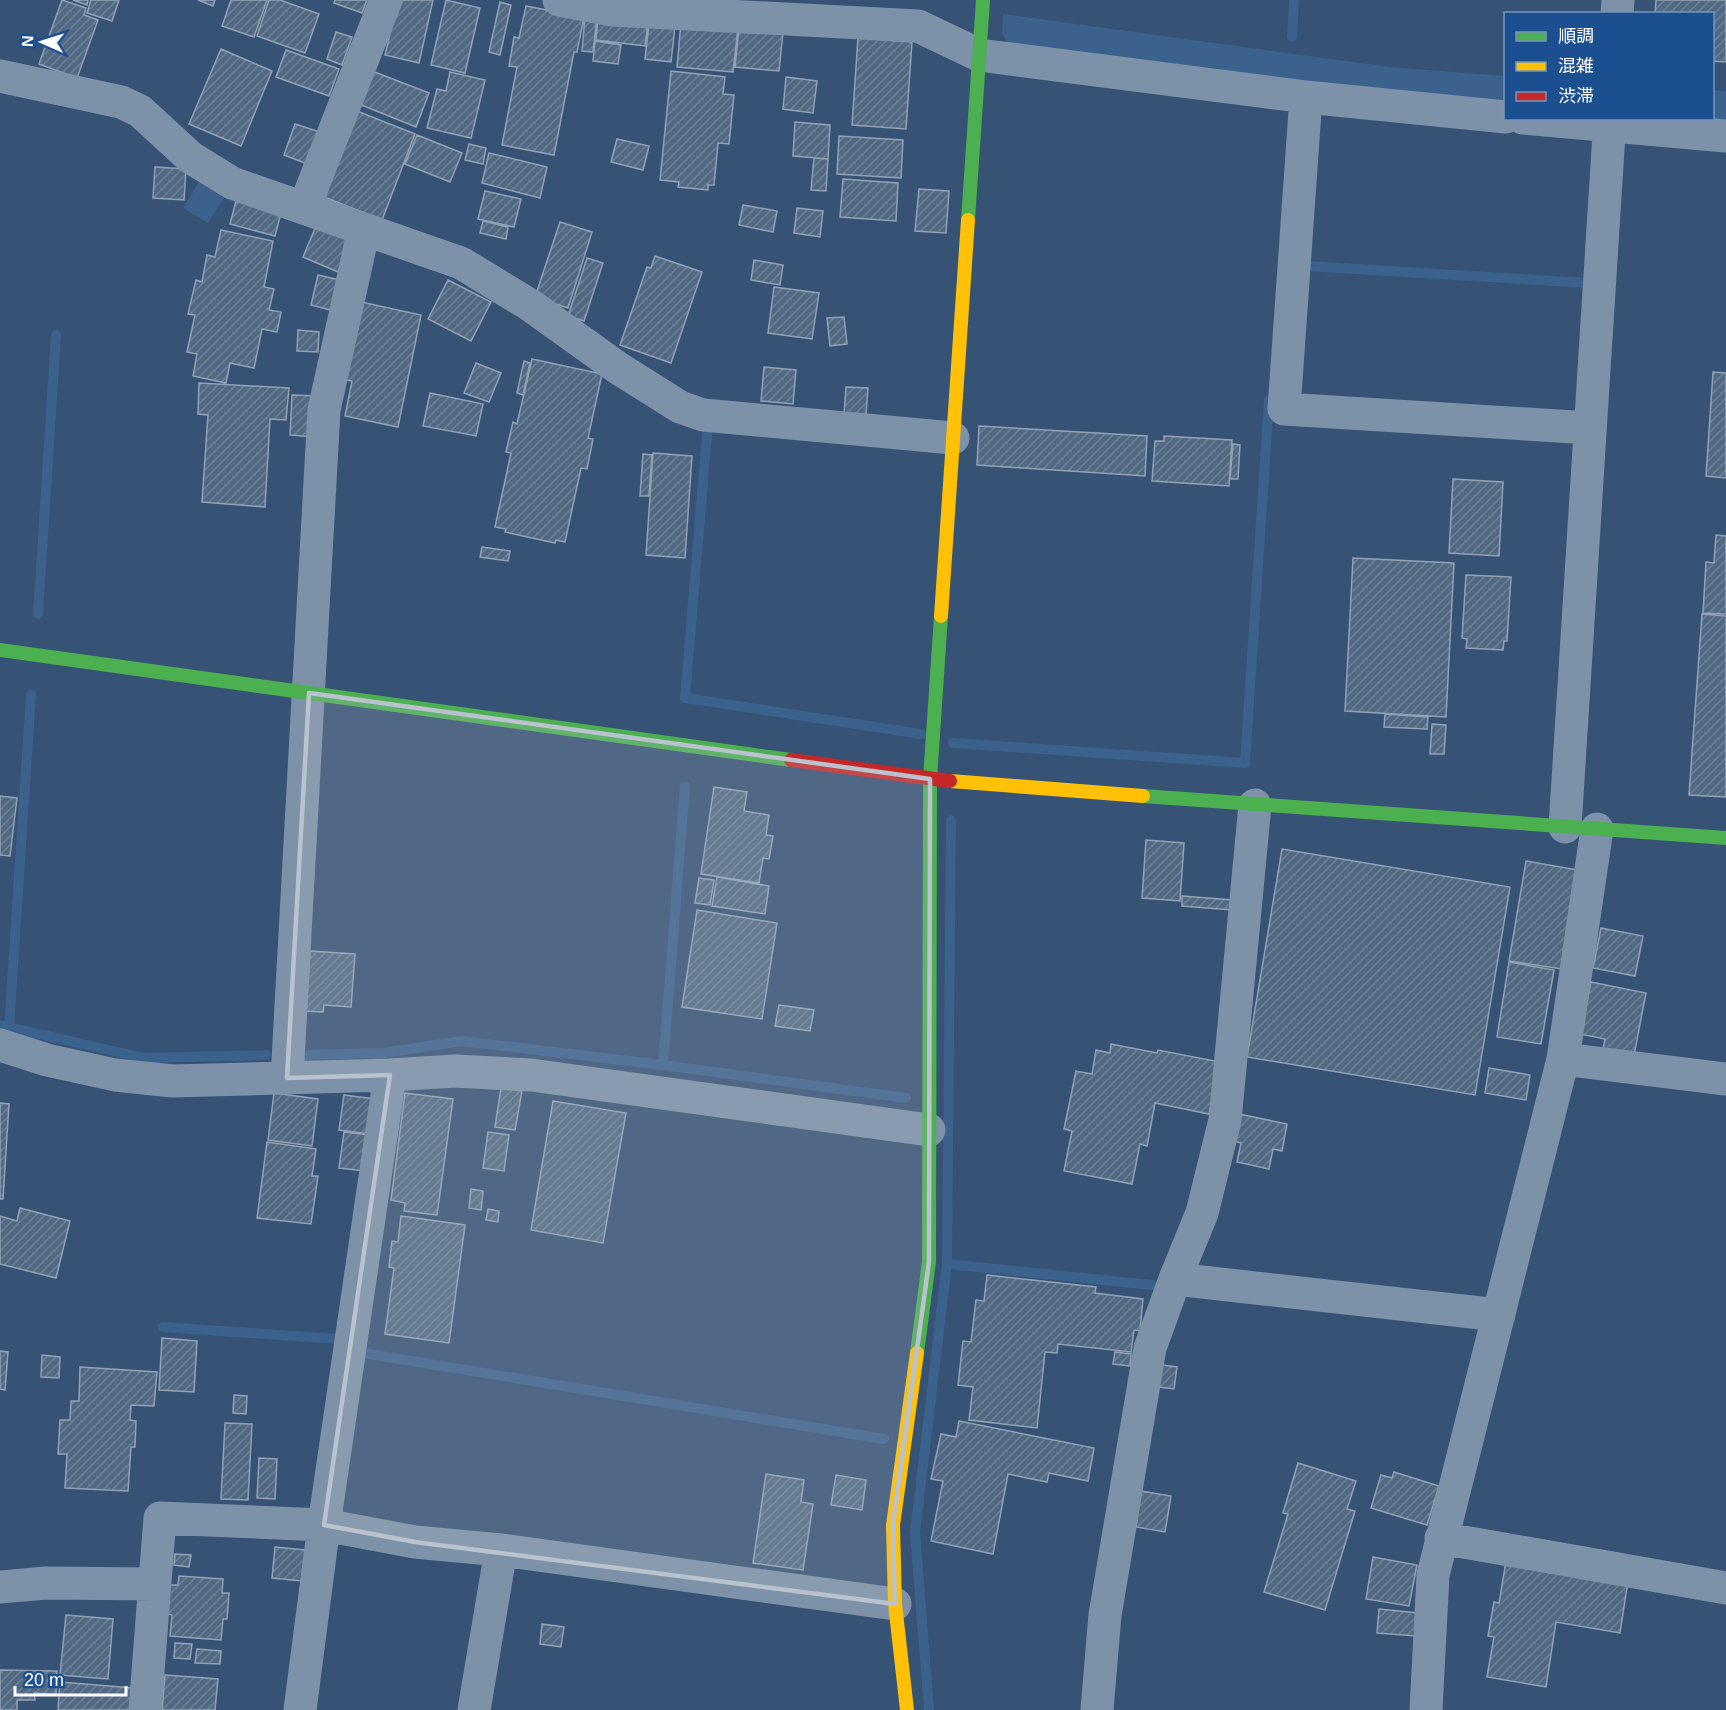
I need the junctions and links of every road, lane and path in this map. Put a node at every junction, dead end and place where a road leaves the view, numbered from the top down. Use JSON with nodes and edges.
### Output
{"nodes":[{"id":1,"x":386,"y":0,"type":"edge"},
{"id":2,"x":559,"y":0,"type":"edge"},
{"id":3,"x":983,"y":0,"type":"edge"},
{"id":4,"x":979,"y":55,"type":"junction"},
{"id":5,"x":0,"y":76,"type":"edge"},
{"id":6,"x":1306,"y":97,"type":"junction"},
{"id":7,"x":1504,"y":117,"type":"edge"},
{"id":8,"x":1557,"y":120,"type":"edge"},
{"id":9,"x":1609,"y":123,"type":"edge"},
{"id":10,"x":1726,"y":136,"type":"edge"},
{"id":11,"x":304,"y":208,"type":"junction"},
{"id":12,"x":364,"y":229,"type":"junction"},
{"id":13,"x":1590,"y":428,"type":"junction"},
{"id":14,"x":953,"y":438,"type":"junction"},
{"id":15,"x":0,"y":650,"type":"edge"},
{"id":16,"x":309,"y":693,"type":"junction"},
{"id":17,"x":930,"y":779,"type":"junction"},
{"id":18,"x":1255,"y":805,"type":"junction"},
{"id":19,"x":1565,"y":827,"type":"junction"},
{"id":20,"x":1597,"y":829,"type":"junction"},
{"id":21,"x":1726,"y":838,"type":"edge"},
{"id":22,"x":0,"y":1045,"type":"edge"},
{"id":23,"x":1563,"y":1059,"type":"junction"},
{"id":24,"x":390,"y":1075,"type":"junction"},
{"id":25,"x":287,"y":1078,"type":"junction"},
{"id":26,"x":1726,"y":1079,"type":"edge"},
{"id":27,"x":930,"y":1130,"type":"junction"},
{"id":28,"x":1175,"y":1279,"type":"junction"},
{"id":29,"x":1499,"y":1315,"type":"junction"},
{"id":30,"x":324,"y":1525,"type":"junction"},
{"id":31,"x":1441,"y":1538,"type":"junction"},
{"id":32,"x":501,"y":1550,"type":"junction"},
{"id":33,"x":155,"y":1584,"type":"junction"},
{"id":34,"x":0,"y":1587,"type":"edge"},
{"id":35,"x":1726,"y":1588,"type":"edge"},
{"id":36,"x":895,"y":1604,"type":"junction"},
{"id":37,"x":145,"y":1710,"type":"edge"},
{"id":38,"x":300,"y":1710,"type":"edge"},
{"id":39,"x":474,"y":1710,"type":"edge"},
{"id":40,"x":907,"y":1710,"type":"edge"},
{"id":41,"x":1098,"y":1710,"type":"edge"},
{"id":42,"x":1426,"y":1710,"type":"edge"}],
"edges":[{"from":1,"to":11,"type":"street"},
{"from":2,"to":4,"type":"street"},
{"from":3,"to":4,"type":"street"},
{"from":4,"to":6,"type":"street"},
{"from":4,"to":14,"type":"street"},
{"from":5,"to":11,"type":"street"},
{"from":6,"to":7,"type":"street"},
{"from":6,"to":13,"type":"street"},
{"from":8,"to":9,"type":"street"},
{"from":9,"to":10,"type":"street"},
{"from":9,"to":13,"type":"street"},
{"from":11,"to":12,"type":"street"},
{"from":12,"to":14,"type":"street"},
{"from":12,"to":16,"type":"street"},
{"from":13,"to":19,"type":"street"},
{"from":14,"to":17,"type":"street"},
{"from":15,"to":16,"type":"street"},
{"from":16,"to":17,"type":"street"},
{"from":16,"to":25,"type":"street"},
{"from":17,"to":18,"type":"street"},
{"from":17,"to":27,"type":"street"},
{"from":18,"to":19,"type":"street"},
{"from":18,"to":28,"type":"street"},
{"from":19,"to":20,"type":"street"},
{"from":20,"to":21,"type":"street"},
{"from":20,"to":23,"type":"street"},
{"from":22,"to":25,"type":"street"},
{"from":23,"to":26,"type":"street"},
{"from":23,"to":29,"type":"street"},
{"from":24,"to":25,"type":"street"},
{"from":24,"to":27,"type":"street"},
{"from":24,"to":30,"type":"street"},
{"from":27,"to":36,"type":"street"},
{"from":28,"to":29,"type":"street"},
{"from":28,"to":41,"type":"street"},
{"from":29,"to":31,"type":"street"},
{"from":30,"to":32,"type":"street"},
{"from":30,"to":33,"type":"street"},
{"from":30,"to":38,"type":"street"},
{"from":31,"to":35,"type":"street"},
{"from":31,"to":42,"type":"street"},
{"from":32,"to":36,"type":"street"},
{"from":32,"to":39,"type":"street"},
{"from":33,"to":34,"type":"street"},
{"from":33,"to":37,"type":"street"},
{"from":36,"to":40,"type":"street"}]}
